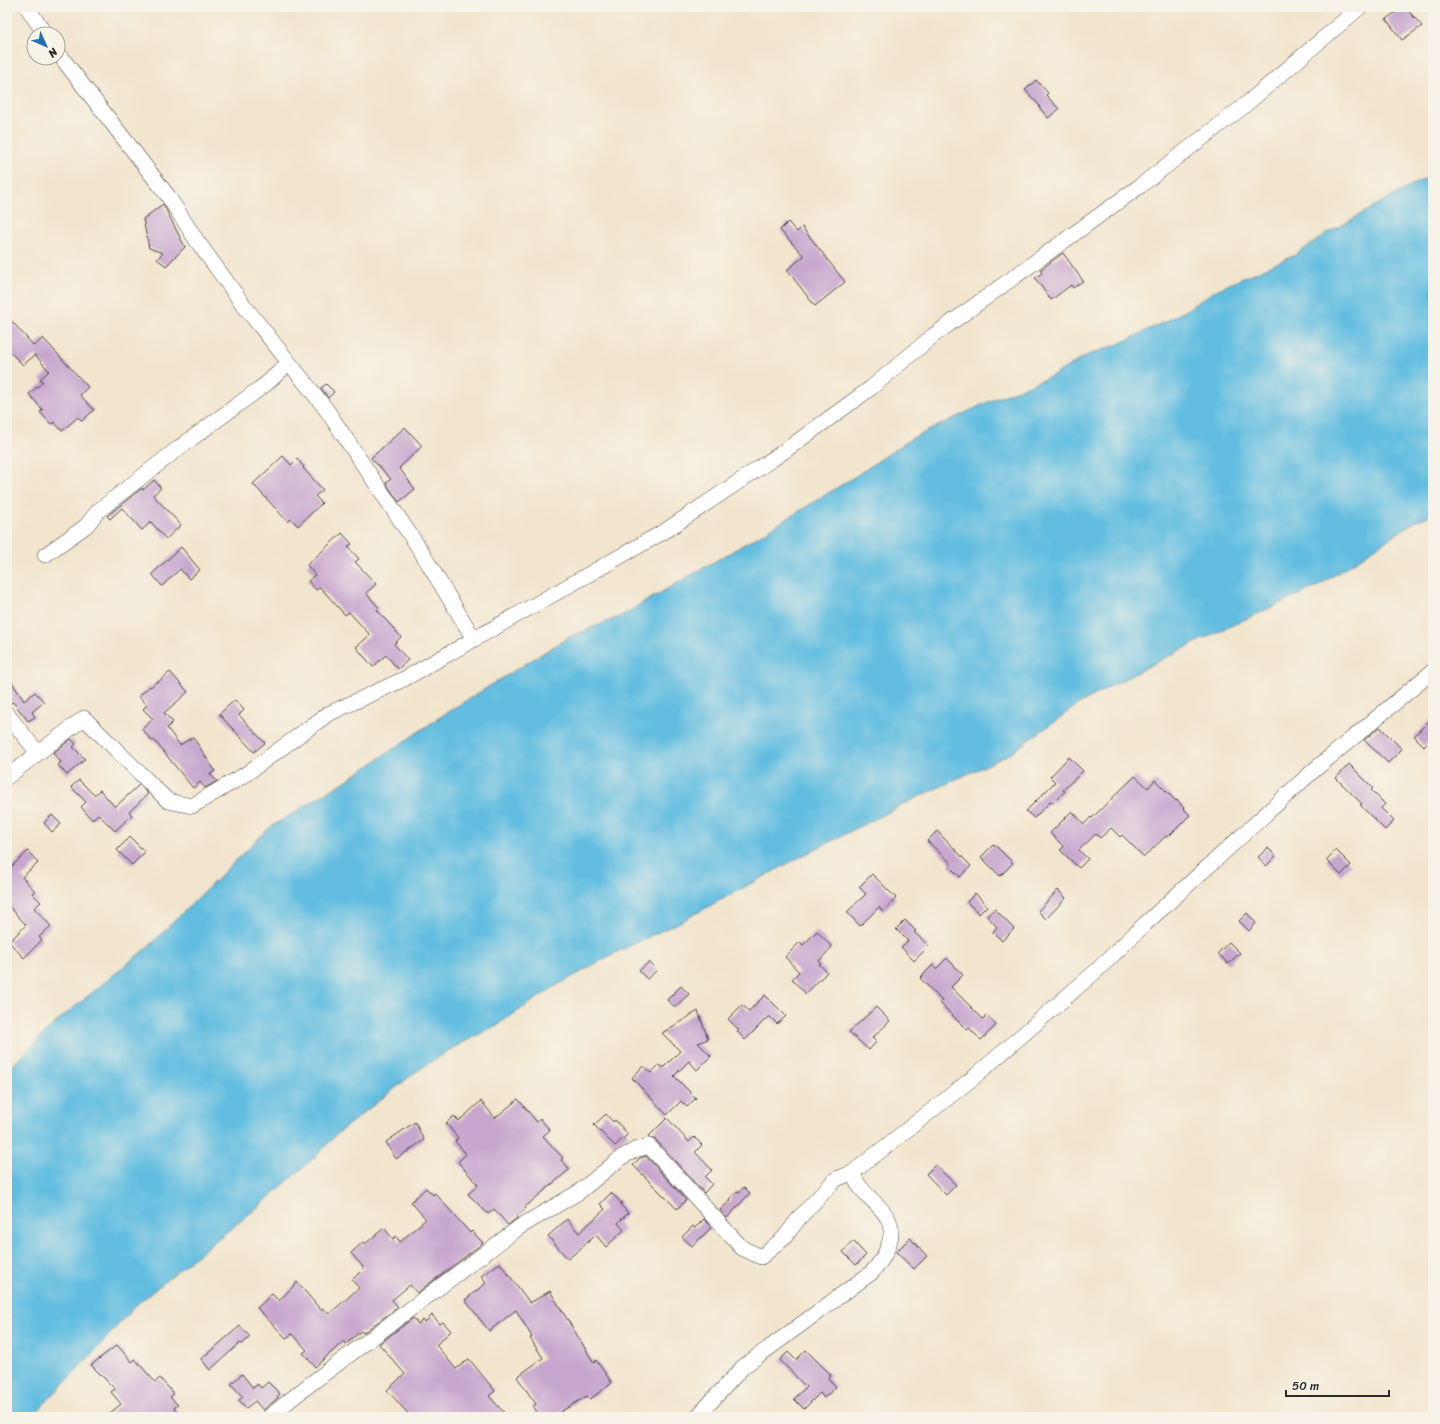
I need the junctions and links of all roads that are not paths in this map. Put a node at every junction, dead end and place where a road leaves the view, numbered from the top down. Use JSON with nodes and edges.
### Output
{"nodes":[{"id":1,"x":27,"y":7,"type":"edge"},
{"id":2,"x":1360,"y":7,"type":"edge"},
{"id":3,"x":40,"y":26,"type":"edge"},
{"id":4,"x":66,"y":63,"type":"edge"},
{"id":5,"x":289,"y":363,"type":"junction"},
{"id":6,"x":45,"y":554,"type":"dead end"},
{"id":7,"x":474,"y":639,"type":"junction"},
{"id":8,"x":1433,"y":672,"type":"edge"},
{"id":9,"x":7,"y":714,"type":"edge"},
{"id":10,"x":38,"y":753,"type":"junction"},
{"id":11,"x":7,"y":777,"type":"edge"},
{"id":12,"x":852,"y":1173,"type":"junction"},
{"id":13,"x":269,"y":1417,"type":"edge"},
{"id":14,"x":697,"y":1417,"type":"edge"}],
"edges":[{"from":1,"to":3,"type":"street"},
{"from":2,"to":7,"type":"street"},
{"from":4,"to":5,"type":"street"},
{"from":5,"to":6,"type":"street"},
{"from":5,"to":7,"type":"street"},
{"from":7,"to":10,"type":"street"},
{"from":8,"to":12,"type":"street"},
{"from":9,"to":10,"type":"street"},
{"from":10,"to":11,"type":"street"},
{"from":12,"to":13,"type":"street"},
{"from":12,"to":14,"type":"street"}]}
